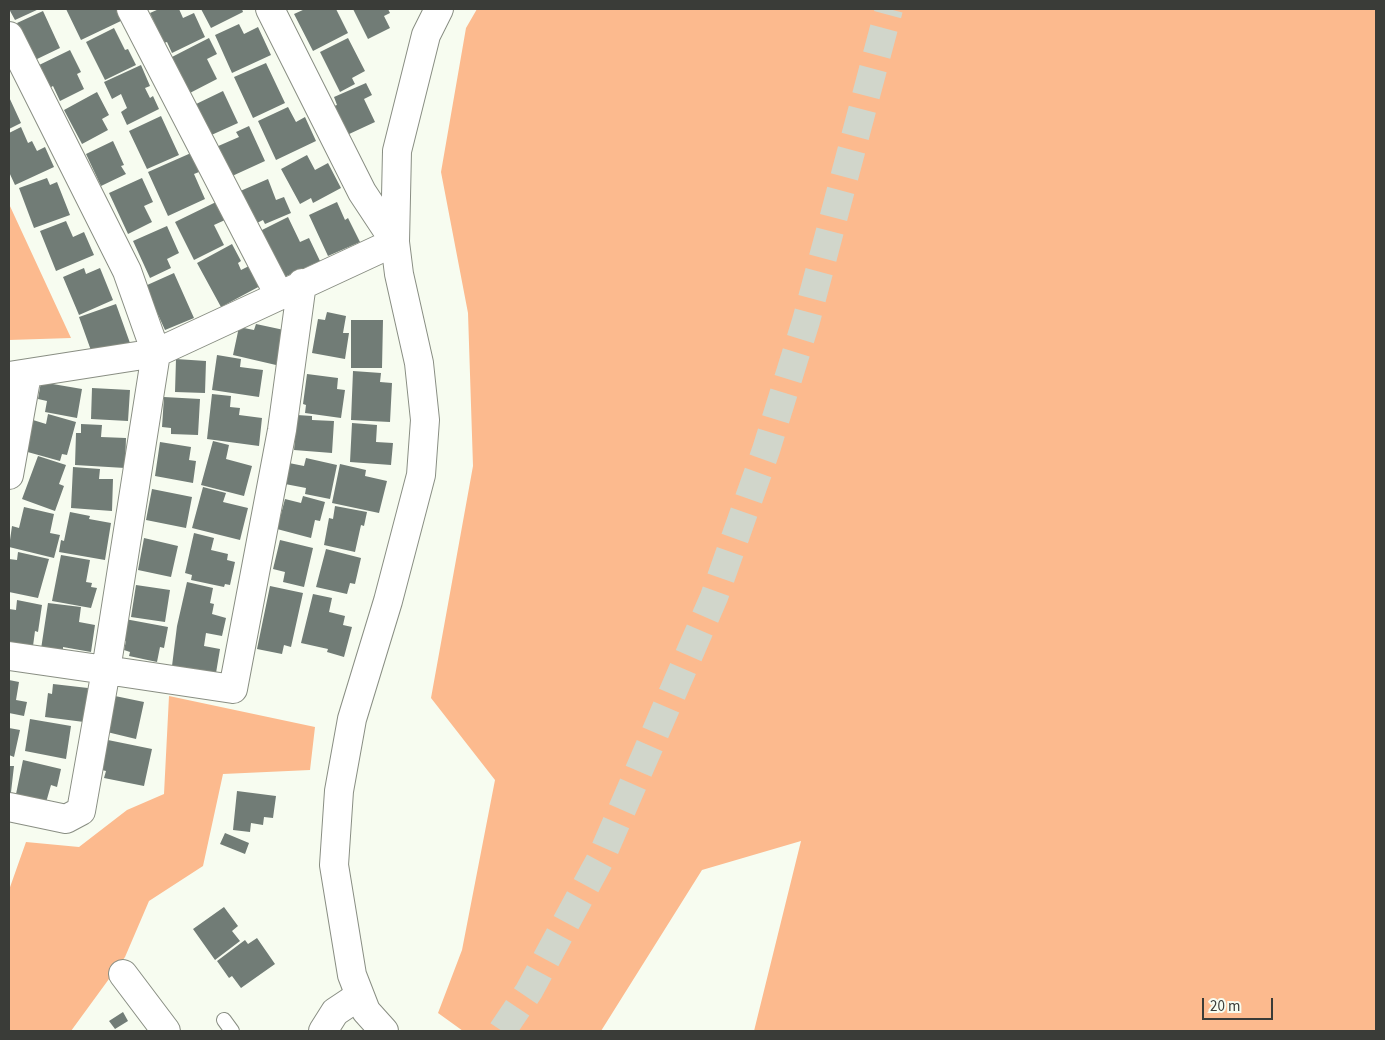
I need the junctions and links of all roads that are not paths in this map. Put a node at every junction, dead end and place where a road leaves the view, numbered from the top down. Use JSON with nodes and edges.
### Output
{"nodes":[{"id":1,"x":131,"y":9,"type":"edge"},
{"id":2,"x":270,"y":9,"type":"edge"},
{"id":3,"x":439,"y":9,"type":"edge"},
{"id":4,"x":9,"y":36,"type":"edge"},
{"id":5,"x":396,"y":242,"type":"junction"},
{"id":6,"x":290,"y":289,"type":"junction"},
{"id":7,"x":156,"y":353,"type":"junction"},
{"id":8,"x":18,"y":375,"type":"edge"},
{"id":9,"x":9,"y":474,"type":"edge"},
{"id":10,"x":9,"y":656,"type":"edge"},
{"id":11,"x":106,"y":670,"type":"junction"},
{"id":12,"x":9,"y":807,"type":"edge"},
{"id":13,"x":123,"y":974,"type":"dead end"},
{"id":14,"x":359,"y":996,"type":"junction"},
{"id":15,"x":166,"y":1031,"type":"edge"},
{"id":16,"x":323,"y":1031,"type":"edge"},
{"id":17,"x":384,"y":1031,"type":"edge"}],
"edges":[{"from":1,"to":6,"type":"street"},
{"from":2,"to":5,"type":"street"},
{"from":3,"to":5,"type":"street"},
{"from":4,"to":7,"type":"street"},
{"from":5,"to":6,"type":"street"},
{"from":5,"to":14,"type":"street"},
{"from":6,"to":7,"type":"street"},
{"from":6,"to":11,"type":"street"},
{"from":7,"to":8,"type":"street"},
{"from":7,"to":11,"type":"street"},
{"from":8,"to":9,"type":"street"},
{"from":10,"to":11,"type":"street"},
{"from":11,"to":12,"type":"street"},
{"from":13,"to":15,"type":"street"},
{"from":14,"to":16,"type":"street"},
{"from":14,"to":17,"type":"street"}]}
